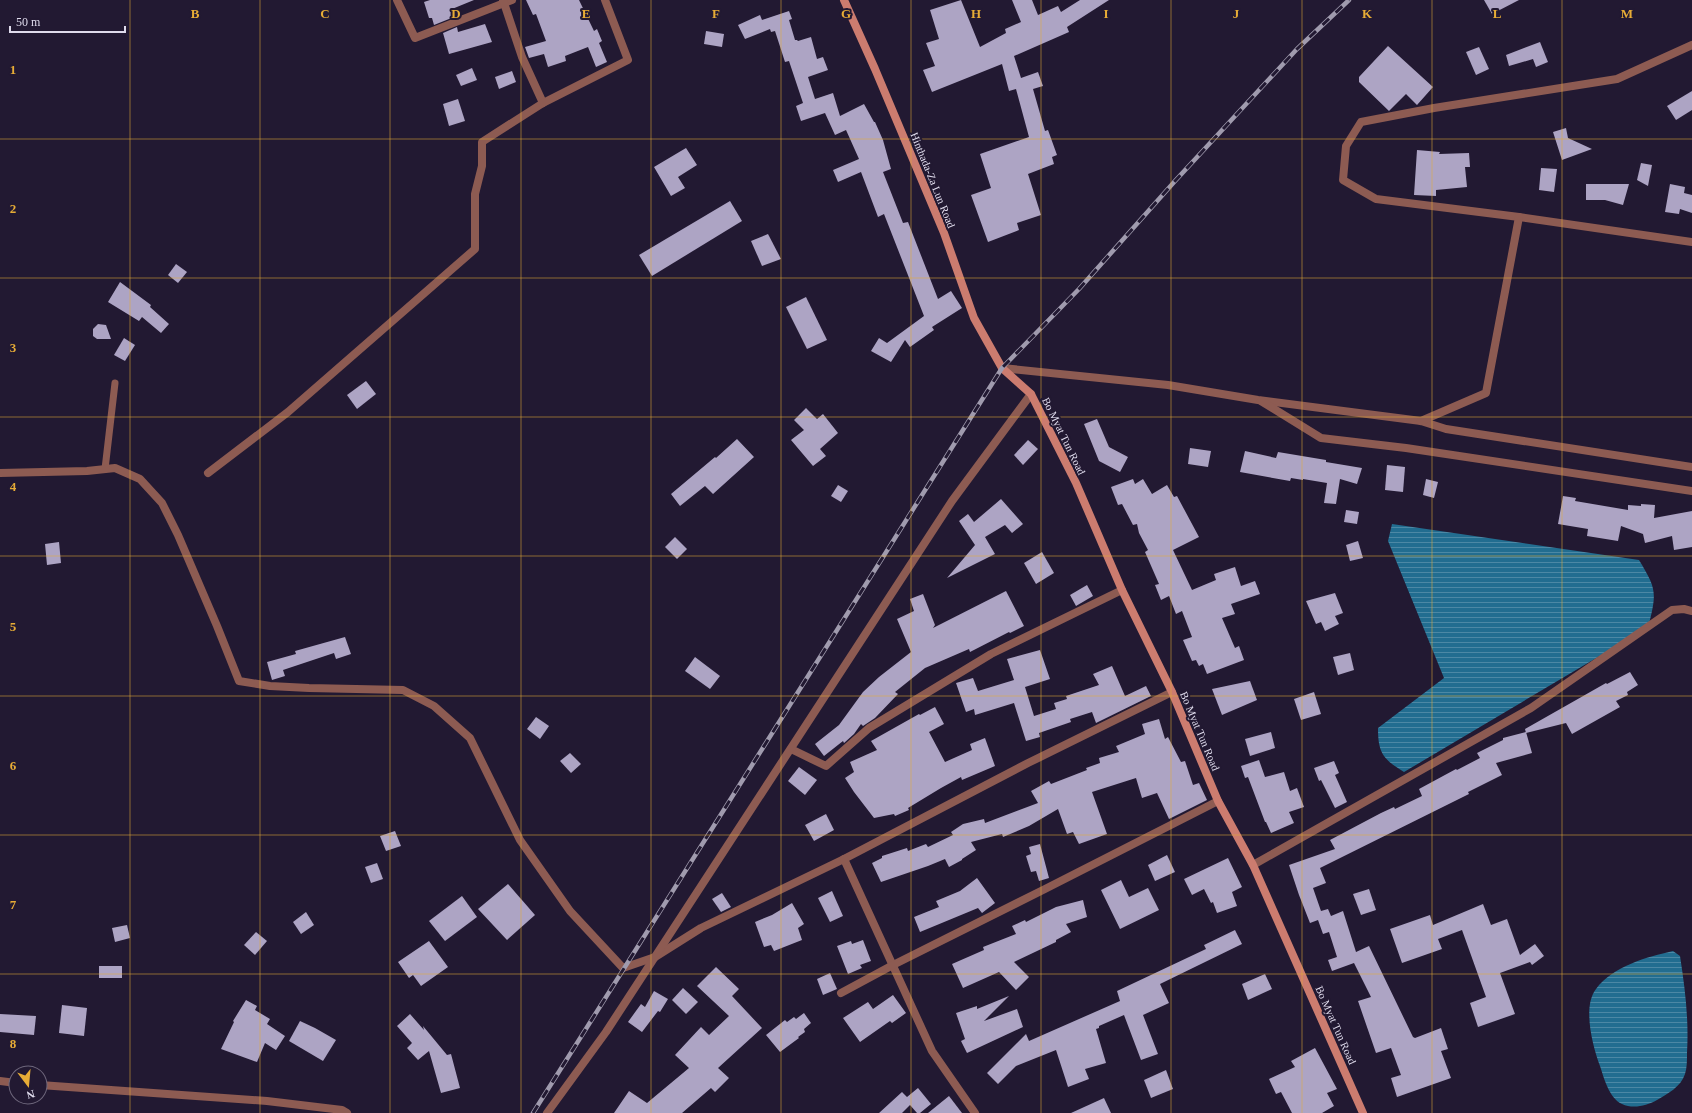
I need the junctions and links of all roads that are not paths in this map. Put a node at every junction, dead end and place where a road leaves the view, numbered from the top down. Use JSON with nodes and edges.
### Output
{"nodes":[{"id":1,"x":397,"y":0,"type":"edge"},
{"id":2,"x":605,"y":0,"type":"edge"},
{"id":3,"x":844,"y":0,"type":"edge"},
{"id":4,"x":506,"y":1,"type":"edge"},
{"id":5,"x":1692,"y":45,"type":"edge"},
{"id":6,"x":543,"y":103,"type":"junction"},
{"id":7,"x":1519,"y":216,"type":"junction"},
{"id":8,"x":1692,"y":242,"type":"edge"},
{"id":9,"x":1002,"y":368,"type":"junction"},
{"id":10,"x":115,"y":383,"type":"dead end"},
{"id":11,"x":1031,"y":394,"type":"junction"},
{"id":12,"x":1258,"y":400,"type":"junction"},
{"id":13,"x":1421,"y":421,"type":"junction"},
{"id":14,"x":1692,"y":467,"type":"edge"},
{"id":15,"x":105,"y":469,"type":"junction"},
{"id":16,"x":0,"y":472,"type":"edge"},
{"id":17,"x":208,"y":474,"type":"dead end"},
{"id":18,"x":1692,"y":491,"type":"edge"},
{"id":19,"x":1122,"y":590,"type":"junction"},
{"id":20,"x":1692,"y":611,"type":"edge"},
{"id":21,"x":1172,"y":692,"type":"junction"},
{"id":22,"x":791,"y":748,"type":"junction"},
{"id":23,"x":1218,"y":801,"type":"junction"},
{"id":24,"x":844,"y":859,"type":"junction"},
{"id":25,"x":1253,"y":865,"type":"junction"},
{"id":26,"x":655,"y":957,"type":"junction"},
{"id":27,"x":893,"y":965,"type":"junction"},
{"id":28,"x":841,"y":993,"type":"dead end"},
{"id":29,"x":48,"y":1086,"type":"edge"},
{"id":30,"x":347,"y":1113,"type":"edge"},
{"id":31,"x":547,"y":1113,"type":"edge"},
{"id":32,"x":975,"y":1113,"type":"edge"},
{"id":33,"x":1364,"y":1113,"type":"edge"}],
"edges":[{"from":1,"to":4,"type":"street"},
{"from":2,"to":6,"type":"street"},
{"from":3,"to":9,"type":"main road","name":"Hinthada-Za Lun Road"},
{"from":4,"to":6,"type":"street"},
{"from":5,"to":7,"type":"street"},
{"from":6,"to":17,"type":"street"},
{"from":7,"to":8,"type":"street"},
{"from":7,"to":13,"type":"street"},
{"from":9,"to":11,"type":"main road","name":"Bo Myat Tun Road"},
{"from":9,"to":12,"type":"street"},
{"from":10,"to":15,"type":"lane"},
{"from":11,"to":19,"type":"main road","name":"Bo Myat Tun Road"},
{"from":11,"to":22,"type":"street"},
{"from":12,"to":13,"type":"street"},
{"from":12,"to":18,"type":"street"},
{"from":13,"to":14,"type":"street"},
{"from":15,"to":16,"type":"street"},
{"from":15,"to":26,"type":"street"},
{"from":19,"to":21,"type":"main road","name":"Bo Myat Tun Road"},
{"from":19,"to":22,"type":"street"},
{"from":20,"to":25,"type":"street"},
{"from":21,"to":23,"type":"main road","name":"Bo Myat Tun Road"},
{"from":21,"to":24,"type":"street"},
{"from":22,"to":26,"type":"street"},
{"from":23,"to":25,"type":"main road","name":"Bo Myat Tun Road"},
{"from":23,"to":27,"type":"street"},
{"from":24,"to":26,"type":"street"},
{"from":24,"to":27,"type":"street"},
{"from":25,"to":33,"type":"main road","name":"Bo Myat Tun Road"},
{"from":26,"to":31,"type":"street"},
{"from":27,"to":28,"type":"street"},
{"from":27,"to":32,"type":"street"},
{"from":29,"to":30,"type":"street"}]}
